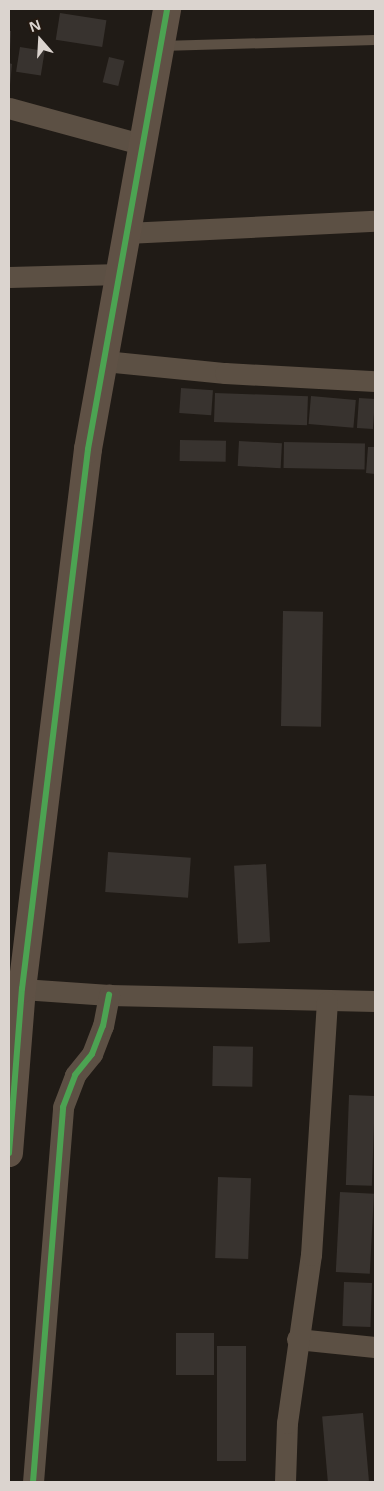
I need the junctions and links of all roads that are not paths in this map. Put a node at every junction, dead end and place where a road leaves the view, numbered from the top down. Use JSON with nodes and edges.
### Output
{"nodes":[{"id":1,"x":167,"y":9,"type":"edge"},
{"id":2,"x":375,"y":40,"type":"edge"},
{"id":3,"x":160,"y":46,"type":"junction"},
{"id":4,"x":9,"y":108,"type":"edge"},
{"id":5,"x":141,"y":144,"type":"junction"},
{"id":6,"x":375,"y":222,"type":"edge"},
{"id":7,"x":126,"y":233,"type":"junction"},
{"id":8,"x":120,"y":274,"type":"junction"},
{"id":9,"x":9,"y":277,"type":"edge"},
{"id":10,"x":104,"y":361,"type":"junction"},
{"id":11,"x":375,"y":381,"type":"edge"},
{"id":12,"x":22,"y":989,"type":"junction"},
{"id":13,"x":109,"y":995,"type":"junction"},
{"id":14,"x":375,"y":1001,"type":"edge"},
{"id":15,"x":328,"y":1002,"type":"junction"},
{"id":16,"x":9,"y":1153,"type":"edge"},
{"id":17,"x":297,"y":1339,"type":"junction"},
{"id":18,"x":375,"y":1347,"type":"edge"},
{"id":19,"x":32,"y":1482,"type":"edge"},
{"id":20,"x":284,"y":1482,"type":"edge"}],
"edges":[{"from":1,"to":3,"type":"street"},
{"from":2,"to":3,"type":"lane"},
{"from":3,"to":5,"type":"street"},
{"from":4,"to":5,"type":"street"},
{"from":5,"to":7,"type":"street"},
{"from":6,"to":7,"type":"street"},
{"from":7,"to":8,"type":"street"},
{"from":8,"to":9,"type":"street"},
{"from":8,"to":10,"type":"street"},
{"from":10,"to":11,"type":"street"},
{"from":10,"to":12,"type":"street"},
{"from":12,"to":13,"type":"street"},
{"from":12,"to":16,"type":"street"},
{"from":13,"to":15,"type":"street"},
{"from":13,"to":19,"type":"street"},
{"from":14,"to":15,"type":"street"},
{"from":15,"to":17,"type":"street"},
{"from":17,"to":18,"type":"street"},
{"from":17,"to":20,"type":"street"}]}
